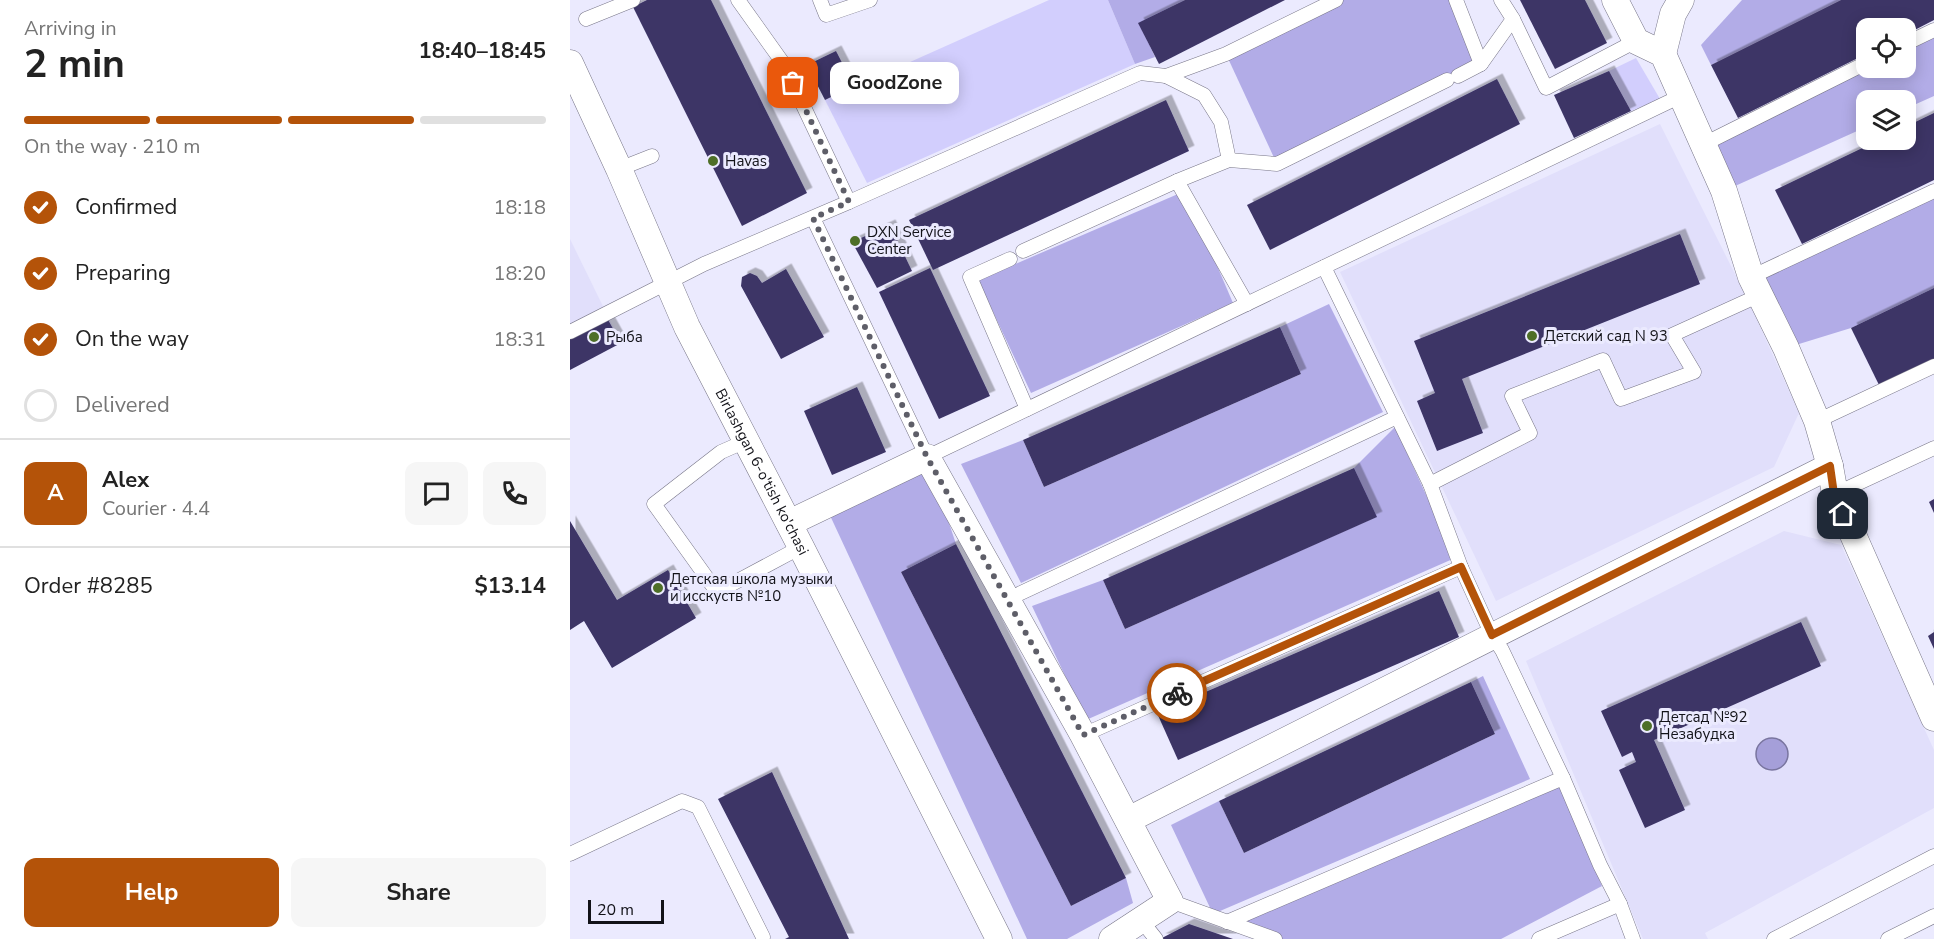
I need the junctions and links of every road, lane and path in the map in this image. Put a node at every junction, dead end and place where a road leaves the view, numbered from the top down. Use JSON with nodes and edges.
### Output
{"nodes":[{"id":1,"x":633,"y":0,"type":"edge"},
{"id":2,"x":738,"y":0,"type":"edge"},
{"id":3,"x":820,"y":0,"type":"edge"},
{"id":4,"x":870,"y":0,"type":"edge"},
{"id":5,"x":1335,"y":0,"type":"edge"},
{"id":6,"x":1456,"y":0,"type":"edge"},
{"id":7,"x":1501,"y":0,"type":"edge"},
{"id":8,"x":1615,"y":0,"type":"edge"},
{"id":9,"x":1681,"y":0,"type":"edge"},
{"id":10,"x":586,"y":19,"type":"dead end"},
{"id":11,"x":1513,"y":19,"type":"junction"},
{"id":12,"x":1934,"y":30,"type":"edge"},
{"id":13,"x":1916,"y":39,"type":"edge"},
{"id":14,"x":1636,"y":41,"type":"junction"},
{"id":15,"x":1663,"y":54,"type":"junction"},
{"id":16,"x":570,"y":63,"type":"edge"},
{"id":17,"x":1481,"y":64,"type":"junction"},
{"id":18,"x":1856,"y":68,"type":"edge"},
{"id":19,"x":1166,"y":76,"type":"junction"},
{"id":20,"x":1682,"y":96,"type":"junction"},
{"id":21,"x":1702,"y":145,"type":"junction"},
{"id":22,"x":652,"y":156,"type":"dead end"},
{"id":23,"x":1229,"y":160,"type":"junction"},
{"id":24,"x":619,"y":169,"type":"junction"},
{"id":25,"x":1177,"y":181,"type":"junction"},
{"id":26,"x":1934,"y":191,"type":"edge"},
{"id":27,"x":849,"y":202,"type":"junction"},
{"id":28,"x":813,"y":218,"type":"junction"},
{"id":29,"x":1023,"y":251,"type":"dead end"},
{"id":30,"x":1010,"y":259,"type":"dead end"},
{"id":31,"x":1324,"y":267,"type":"junction"},
{"id":32,"x":667,"y":282,"type":"junction"},
{"id":33,"x":1755,"y":286,"type":"junction"},
{"id":34,"x":1247,"y":304,"type":"junction"},
{"id":35,"x":570,"y":332,"type":"edge"},
{"id":36,"x":1934,"y":366,"type":"edge"},
{"id":37,"x":1027,"y":409,"type":"junction"},
{"id":38,"x":1397,"y":417,"type":"junction"},
{"id":39,"x":1817,"y":422,"type":"junction"},
{"id":40,"x":746,"y":441,"type":"junction"},
{"id":41,"x":1934,"y":448,"type":"edge"},
{"id":42,"x":927,"y":457,"type":"junction"},
{"id":43,"x":1830,"y":466,"type":"junction"},
{"id":44,"x":1430,"y":484,"type":"junction"},
{"id":45,"x":1834,"y":494,"type":"junction"},
{"id":46,"x":789,"y":523,"type":"junction"},
{"id":47,"x":801,"y":547,"type":"junction"},
{"id":48,"x":1461,"y":567,"type":"junction"},
{"id":49,"x":1006,"y":600,"type":"junction"},
{"id":50,"x":1492,"y":635,"type":"junction"},
{"id":51,"x":1934,"y":718,"type":"edge"},
{"id":52,"x":1083,"y":735,"type":"junction"},
{"id":53,"x":1563,"y":777,"type":"junction"},
{"id":54,"x":1128,"y":820,"type":"junction"},
{"id":55,"x":570,"y":854,"type":"edge"},
{"id":56,"x":1934,"y":856,"type":"edge"},
{"id":57,"x":1170,"y":901,"type":"junction"},
{"id":58,"x":1620,"y":904,"type":"junction"},
{"id":59,"x":1934,"y":916,"type":"edge"},
{"id":60,"x":1227,"y":922,"type":"junction"},
{"id":61,"x":1148,"y":929,"type":"edge"},
{"id":62,"x":763,"y":938,"type":"dead end"},
{"id":63,"x":999,"y":939,"type":"edge"},
{"id":64,"x":1112,"y":939,"type":"edge"},
{"id":65,"x":1275,"y":939,"type":"edge"},
{"id":66,"x":1539,"y":939,"type":"edge"},
{"id":67,"x":1633,"y":939,"type":"edge"},
{"id":68,"x":1774,"y":939,"type":"edge"},
{"id":69,"x":1888,"y":939,"type":"edge"}],
"edges":[{"from":1,"to":10,"type":"lane"},
{"from":2,"to":27,"type":"lane"},
{"from":3,"to":4,"type":"lane"},
{"from":5,"to":19,"type":"lane"},
{"from":6,"to":17,"type":"lane"},
{"from":7,"to":11,"type":"lane"},
{"from":8,"to":14,"type":"street"},
{"from":9,"to":15,"type":"street"},
{"from":11,"to":14,"type":"lane"},
{"from":11,"to":17,"type":"lane"},
{"from":12,"to":13,"type":"lane"},
{"from":14,"to":15,"type":"street"},
{"from":15,"to":20,"type":"street"},
{"from":16,"to":24,"type":"street","name":"Birlashgan 6-o'tish ko'chasi"},
{"from":17,"to":23,"type":"lane"},
{"from":18,"to":21,"type":"lane"},
{"from":19,"to":23,"type":"lane"},
{"from":19,"to":27,"type":"lane"},
{"from":20,"to":21,"type":"street"},
{"from":20,"to":31,"type":"lane"},
{"from":21,"to":33,"type":"street"},
{"from":22,"to":24,"type":"lane"},
{"from":23,"to":25,"type":"lane"},
{"from":24,"to":32,"type":"street","name":"Birlashgan 6-o'tish ko'chasi"},
{"from":25,"to":29,"type":"lane"},
{"from":25,"to":34,"type":"lane"},
{"from":26,"to":33,"type":"lane"},
{"from":27,"to":28,"type":"lane"},
{"from":28,"to":32,"type":"lane"},
{"from":28,"to":42,"type":"lane"},
{"from":30,"to":37,"type":"lane"},
{"from":31,"to":34,"type":"lane"},
{"from":31,"to":38,"type":"lane"},
{"from":32,"to":35,"type":"lane"},
{"from":32,"to":40,"type":"street","name":"Birlashgan 6-o'tish ko'chasi"},
{"from":33,"to":39,"type":"street"},
{"from":33,"to":44,"type":"lane"},
{"from":34,"to":37,"type":"lane"},
{"from":36,"to":39,"type":"lane"},
{"from":37,"to":42,"type":"lane"},
{"from":38,"to":44,"type":"lane"},
{"from":38,"to":49,"type":"lane"},
{"from":39,"to":43,"type":"street"},
{"from":40,"to":46,"type":"street","name":"Birlashgan 6-o'tish ko'chasi"},
{"from":40,"to":47,"type":"lane"},
{"from":41,"to":45,"type":"lane"},
{"from":42,"to":46,"type":"street"},
{"from":42,"to":49,"type":"street"},
{"from":43,"to":45,"type":"street"},
{"from":43,"to":50,"type":"street"},
{"from":44,"to":48,"type":"lane"},
{"from":45,"to":51,"type":"street"},
{"from":46,"to":47,"type":"street","name":"Birlashgan 6-o'tish ko'chasi"},
{"from":47,"to":63,"type":"street","name":"Birlashgan 6-o'tish ko'chasi"},
{"from":48,"to":50,"type":"lane"},
{"from":48,"to":52,"type":"lane"},
{"from":49,"to":52,"type":"street"},
{"from":50,"to":53,"type":"lane"},
{"from":50,"to":54,"type":"street"},
{"from":52,"to":54,"type":"street"},
{"from":53,"to":58,"type":"lane"},
{"from":53,"to":60,"type":"lane"},
{"from":54,"to":57,"type":"street"},
{"from":55,"to":62,"type":"lane"},
{"from":56,"to":68,"type":"lane"},
{"from":57,"to":60,"type":"lane"},
{"from":57,"to":61,"type":"street"},
{"from":58,"to":66,"type":"lane"},
{"from":58,"to":67,"type":"lane"},
{"from":59,"to":69,"type":"lane"},
{"from":60,"to":65,"type":"lane"},
{"from":61,"to":64,"type":"street"}]}
